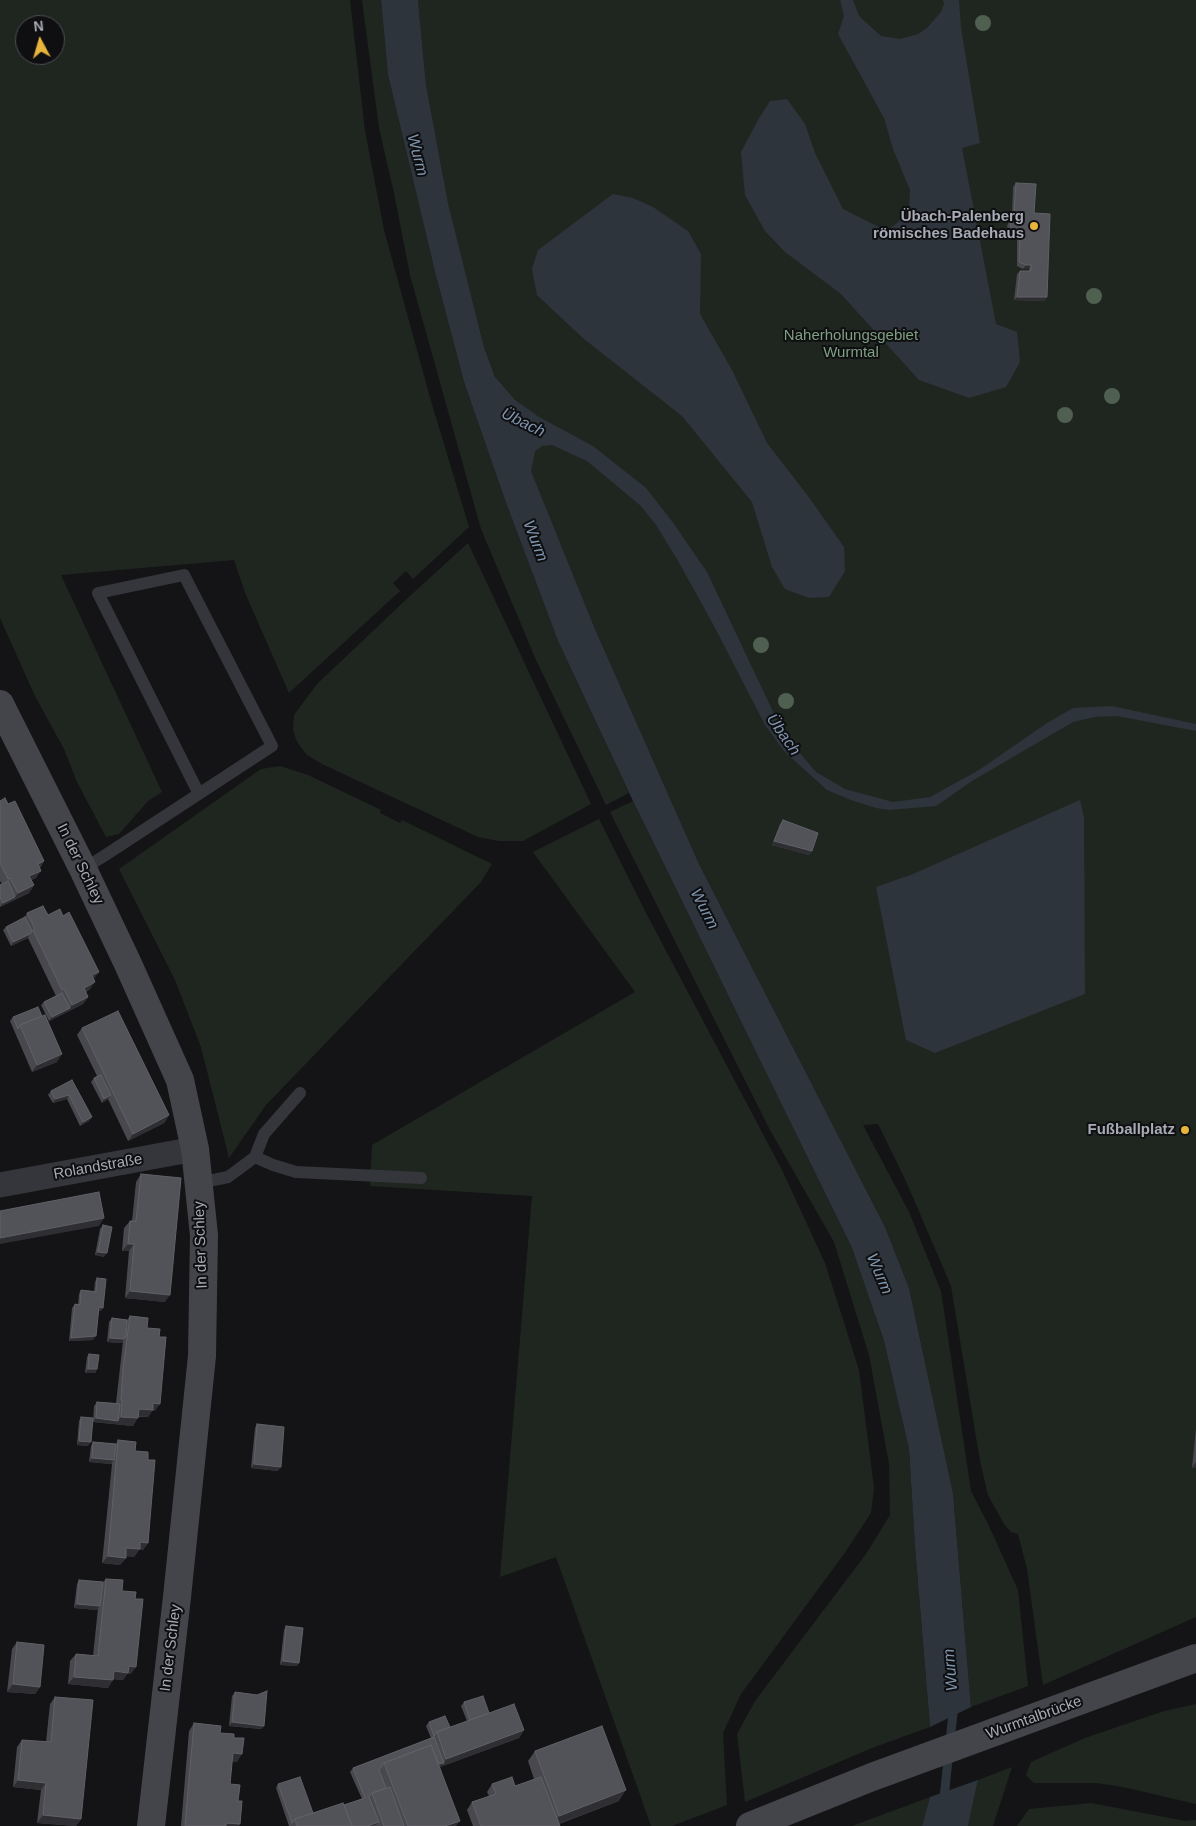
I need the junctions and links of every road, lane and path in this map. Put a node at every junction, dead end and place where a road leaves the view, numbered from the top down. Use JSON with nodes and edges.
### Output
{"nodes":[{"id":1,"x":0,"y":704,"type":"edge"},
{"id":2,"x":199,"y":794,"type":"junction"},
{"id":3,"x":83,"y":869,"type":"junction"},
{"id":4,"x":300,"y":1093,"type":"dead end"},
{"id":5,"x":195,"y":1149,"type":"junction"},
{"id":6,"x":255,"y":1156,"type":"junction"},
{"id":7,"x":421,"y":1178,"type":"dead end"},
{"id":8,"x":199,"y":1183,"type":"junction"},
{"id":9,"x":0,"y":1185,"type":"edge"},
{"id":10,"x":1196,"y":1658,"type":"edge"},
{"id":11,"x":150,"y":1826,"type":"edge"},
{"id":12,"x":750,"y":1826,"type":"edge"}],
"edges":[{"from":1,"to":3,"type":"street","name":"In der Schley"},
{"from":2,"to":2,"type":"lane"},
{"from":2,"to":3,"type":"lane"},
{"from":3,"to":5,"type":"street","name":"In der Schley"},
{"from":4,"to":6,"type":"lane"},
{"from":5,"to":8,"type":"street","name":"In der Schley"},
{"from":5,"to":9,"type":"street","name":"Rolandstraße"},
{"from":6,"to":7,"type":"lane"},
{"from":6,"to":8,"type":"lane"},
{"from":8,"to":11,"type":"street","name":"In der Schley"},
{"from":10,"to":12,"type":"street","name":"Wurmtalbrücke"}]}
